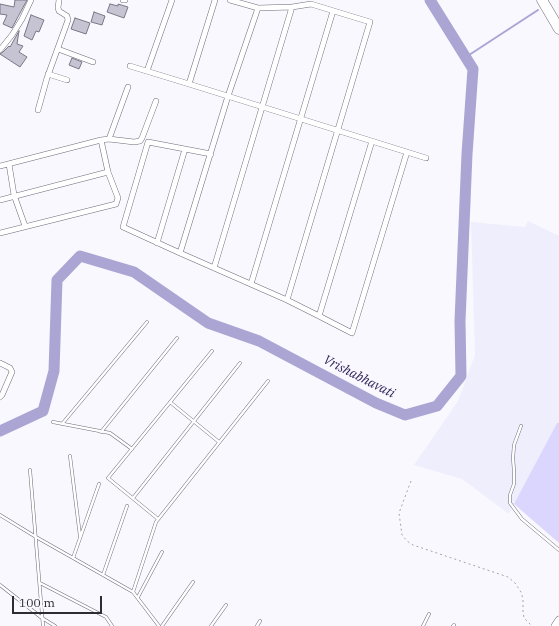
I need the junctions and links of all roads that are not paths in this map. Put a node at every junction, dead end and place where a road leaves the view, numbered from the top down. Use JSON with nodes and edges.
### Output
{"nodes":[{"id":1,"x":31,"y":0,"type":"edge"},
{"id":2,"x":58,"y":0,"type":"edge"},
{"id":3,"x":172,"y":0,"type":"edge"},
{"id":4,"x":215,"y":0,"type":"edge"},
{"id":5,"x":230,"y":0,"type":"edge"},
{"id":6,"x":542,"y":0,"type":"edge"},
{"id":7,"x":292,"y":7,"type":"junction"},
{"id":8,"x":258,"y":8,"type":"junction"},
{"id":9,"x":333,"y":11,"type":"junction"},
{"id":10,"x":559,"y":29,"type":"edge"},
{"id":11,"x":58,"y":49,"type":"junction"},
{"id":12,"x":0,"y":50,"type":"edge"},
{"id":13,"x":93,"y":62,"type":"dead end"},
{"id":14,"x":130,"y":66,"type":"dead end"},
{"id":15,"x":147,"y":72,"type":"junction"},
{"id":16,"x":48,"y":74,"type":"junction"},
{"id":17,"x":67,"y":80,"type":"dead end"},
{"id":18,"x":189,"y":84,"type":"junction"},
{"id":19,"x":128,"y":86,"type":"dead end"},
{"id":20,"x":228,"y":96,"type":"junction"},
{"id":21,"x":156,"y":101,"type":"dead end"},
{"id":22,"x":263,"y":108,"type":"junction"},
{"id":23,"x":38,"y":110,"type":"dead end"},
{"id":24,"x":301,"y":118,"type":"junction"},
{"id":25,"x":337,"y":130,"type":"junction"},
{"id":26,"x":109,"y":139,"type":"junction"},
{"id":27,"x":100,"y":140,"type":"junction"},
{"id":28,"x":372,"y":141,"type":"junction"},
{"id":29,"x":185,"y":149,"type":"junction"},
{"id":30,"x":407,"y":152,"type":"junction"},
{"id":31,"x":211,"y":154,"type":"junction"},
{"id":32,"x":426,"y":158,"type":"dead end"},
{"id":33,"x":9,"y":164,"type":"junction"},
{"id":34,"x":0,"y":166,"type":"edge"},
{"id":35,"x":108,"y":172,"type":"junction"},
{"id":36,"x":14,"y":195,"type":"junction"},
{"id":37,"x":0,"y":200,"type":"edge"},
{"id":38,"x":24,"y":226,"type":"junction"},
{"id":39,"x":0,"y":233,"type":"edge"},
{"id":40,"x":158,"y":243,"type":"junction"},
{"id":41,"x":180,"y":253,"type":"junction"},
{"id":42,"x":214,"y":268,"type":"junction"},
{"id":43,"x":251,"y":284,"type":"junction"},
{"id":44,"x":287,"y":300,"type":"junction"},
{"id":45,"x":319,"y":316,"type":"junction"},
{"id":46,"x":147,"y":322,"type":"dead end"},
{"id":47,"x":177,"y":338,"type":"dead end"},
{"id":48,"x":212,"y":351,"type":"dead end"},
{"id":49,"x":0,"y":363,"type":"edge"},
{"id":50,"x":240,"y":363,"type":"dead end"},
{"id":51,"x":268,"y":381,"type":"dead end"},
{"id":52,"x":0,"y":397,"type":"edge"},
{"id":53,"x":170,"y":402,"type":"junction"},
{"id":54,"x":53,"y":422,"type":"dead end"},
{"id":55,"x":194,"y":422,"type":"junction"},
{"id":56,"x":62,"y":424,"type":"junction"},
{"id":57,"x":521,"y":426,"type":"dead end"},
{"id":58,"x":101,"y":432,"type":"junction"},
{"id":59,"x":219,"y":442,"type":"junction"},
{"id":60,"x":132,"y":449,"type":"junction"},
{"id":61,"x":70,"y":456,"type":"dead end"},
{"id":62,"x":30,"y":470,"type":"dead end"},
{"id":63,"x":99,"y":484,"type":"dead end"},
{"id":64,"x":133,"y":498,"type":"junction"},
{"id":65,"x":127,"y":506,"type":"dead end"},
{"id":66,"x":0,"y":515,"type":"edge"},
{"id":67,"x":158,"y":519,"type":"junction"},
{"id":68,"x":80,"y":536,"type":"junction"},
{"id":69,"x":36,"y":537,"type":"junction"},
{"id":70,"x":559,"y":550,"type":"edge"},
{"id":71,"x":162,"y":552,"type":"dead end"},
{"id":72,"x":72,"y":558,"type":"junction"},
{"id":73,"x":103,"y":575,"type":"junction"},
{"id":74,"x":40,"y":582,"type":"junction"},
{"id":75,"x":193,"y":582,"type":"dead end"},
{"id":76,"x":0,"y":585,"type":"edge"},
{"id":77,"x":133,"y":592,"type":"junction"},
{"id":78,"x":138,"y":596,"type":"junction"},
{"id":79,"x":226,"y":605,"type":"dead end"},
{"id":80,"x":429,"y":614,"type":"dead end"},
{"id":81,"x":42,"y":618,"type":"junction"},
{"id":82,"x":559,"y":620,"type":"edge"},
{"id":83,"x":260,"y":621,"type":"dead end"},
{"id":84,"x":43,"y":626,"type":"edge"},
{"id":85,"x":55,"y":626,"type":"edge"},
{"id":86,"x":112,"y":626,"type":"edge"},
{"id":87,"x":160,"y":626,"type":"edge"},
{"id":88,"x":211,"y":626,"type":"edge"},
{"id":89,"x":257,"y":626,"type":"edge"},
{"id":90,"x":423,"y":626,"type":"edge"},
{"id":91,"x":555,"y":626,"type":"edge"}],
"edges":[{"from":1,"to":12,"type":"street"},
{"from":2,"to":11,"type":"street"},
{"from":3,"to":15,"type":"street"},
{"from":4,"to":18,"type":"street"},
{"from":5,"to":8,"type":"street"},
{"from":6,"to":10,"type":"highway"},
{"from":7,"to":8,"type":"street"},
{"from":7,"to":9,"type":"street"},
{"from":7,"to":22,"type":"street"},
{"from":8,"to":20,"type":"street"},
{"from":9,"to":24,"type":"street"},
{"from":9,"to":25,"type":"street"},
{"from":11,"to":13,"type":"street"},
{"from":11,"to":16,"type":"street"},
{"from":14,"to":15,"type":"street"},
{"from":15,"to":18,"type":"street"},
{"from":16,"to":17,"type":"street"},
{"from":16,"to":23,"type":"street"},
{"from":18,"to":20,"type":"street"},
{"from":19,"to":26,"type":"street"},
{"from":20,"to":22,"type":"street"},
{"from":20,"to":31,"type":"street"},
{"from":21,"to":26,"type":"street"},
{"from":22,"to":24,"type":"street"},
{"from":22,"to":42,"type":"street"},
{"from":24,"to":25,"type":"street"},
{"from":24,"to":43,"type":"street"},
{"from":25,"to":28,"type":"street"},
{"from":25,"to":44,"type":"street"},
{"from":26,"to":27,"type":"street"},
{"from":27,"to":33,"type":"street"},
{"from":27,"to":35,"type":"street"},
{"from":28,"to":30,"type":"street"},
{"from":28,"to":45,"type":"street"},
{"from":29,"to":31,"type":"street"},
{"from":29,"to":40,"type":"street"},
{"from":29,"to":40,"type":"street"},
{"from":30,"to":32,"type":"street"},
{"from":30,"to":45,"type":"street"},
{"from":31,"to":41,"type":"street"},
{"from":33,"to":34,"type":"street"},
{"from":33,"to":36,"type":"street"},
{"from":35,"to":36,"type":"street"},
{"from":35,"to":38,"type":"street"},
{"from":36,"to":37,"type":"street"},
{"from":36,"to":38,"type":"street"},
{"from":38,"to":39,"type":"street"},
{"from":40,"to":41,"type":"street"},
{"from":41,"to":42,"type":"street"},
{"from":42,"to":43,"type":"street"},
{"from":43,"to":44,"type":"street"},
{"from":44,"to":45,"type":"street"},
{"from":46,"to":56,"type":"lane"},
{"from":47,"to":58,"type":"lane"},
{"from":48,"to":53,"type":"lane"},
{"from":49,"to":52,"type":"street"},
{"from":50,"to":55,"type":"lane"},
{"from":51,"to":59,"type":"lane"},
{"from":53,"to":55,"type":"lane"},
{"from":53,"to":60,"type":"lane"},
{"from":54,"to":56,"type":"lane"},
{"from":55,"to":59,"type":"lane"},
{"from":55,"to":64,"type":"lane"},
{"from":56,"to":58,"type":"lane"},
{"from":57,"to":70,"type":"lane"},
{"from":58,"to":60,"type":"lane"},
{"from":59,"to":67,"type":"lane"},
{"from":60,"to":64,"type":"lane"},
{"from":61,"to":68,"type":"lane"},
{"from":62,"to":69,"type":"lane"},
{"from":63,"to":68,"type":"lane"},
{"from":64,"to":67,"type":"lane"},
{"from":65,"to":73,"type":"lane"},
{"from":66,"to":69,"type":"lane"},
{"from":67,"to":77,"type":"lane"},
{"from":68,"to":72,"type":"lane"},
{"from":69,"to":72,"type":"lane"},
{"from":69,"to":74,"type":"lane"},
{"from":71,"to":78,"type":"lane"},
{"from":72,"to":73,"type":"lane"},
{"from":73,"to":77,"type":"lane"},
{"from":74,"to":81,"type":"lane"},
{"from":74,"to":86,"type":"lane"},
{"from":75,"to":87,"type":"lane"},
{"from":76,"to":81,"type":"lane"},
{"from":77,"to":78,"type":"lane"},
{"from":78,"to":87,"type":"lane"},
{"from":79,"to":88,"type":"lane"},
{"from":80,"to":90,"type":"lane"},
{"from":81,"to":84,"type":"lane"},
{"from":81,"to":85,"type":"lane"},
{"from":82,"to":91,"type":"street"},
{"from":83,"to":89,"type":"lane"}]}
